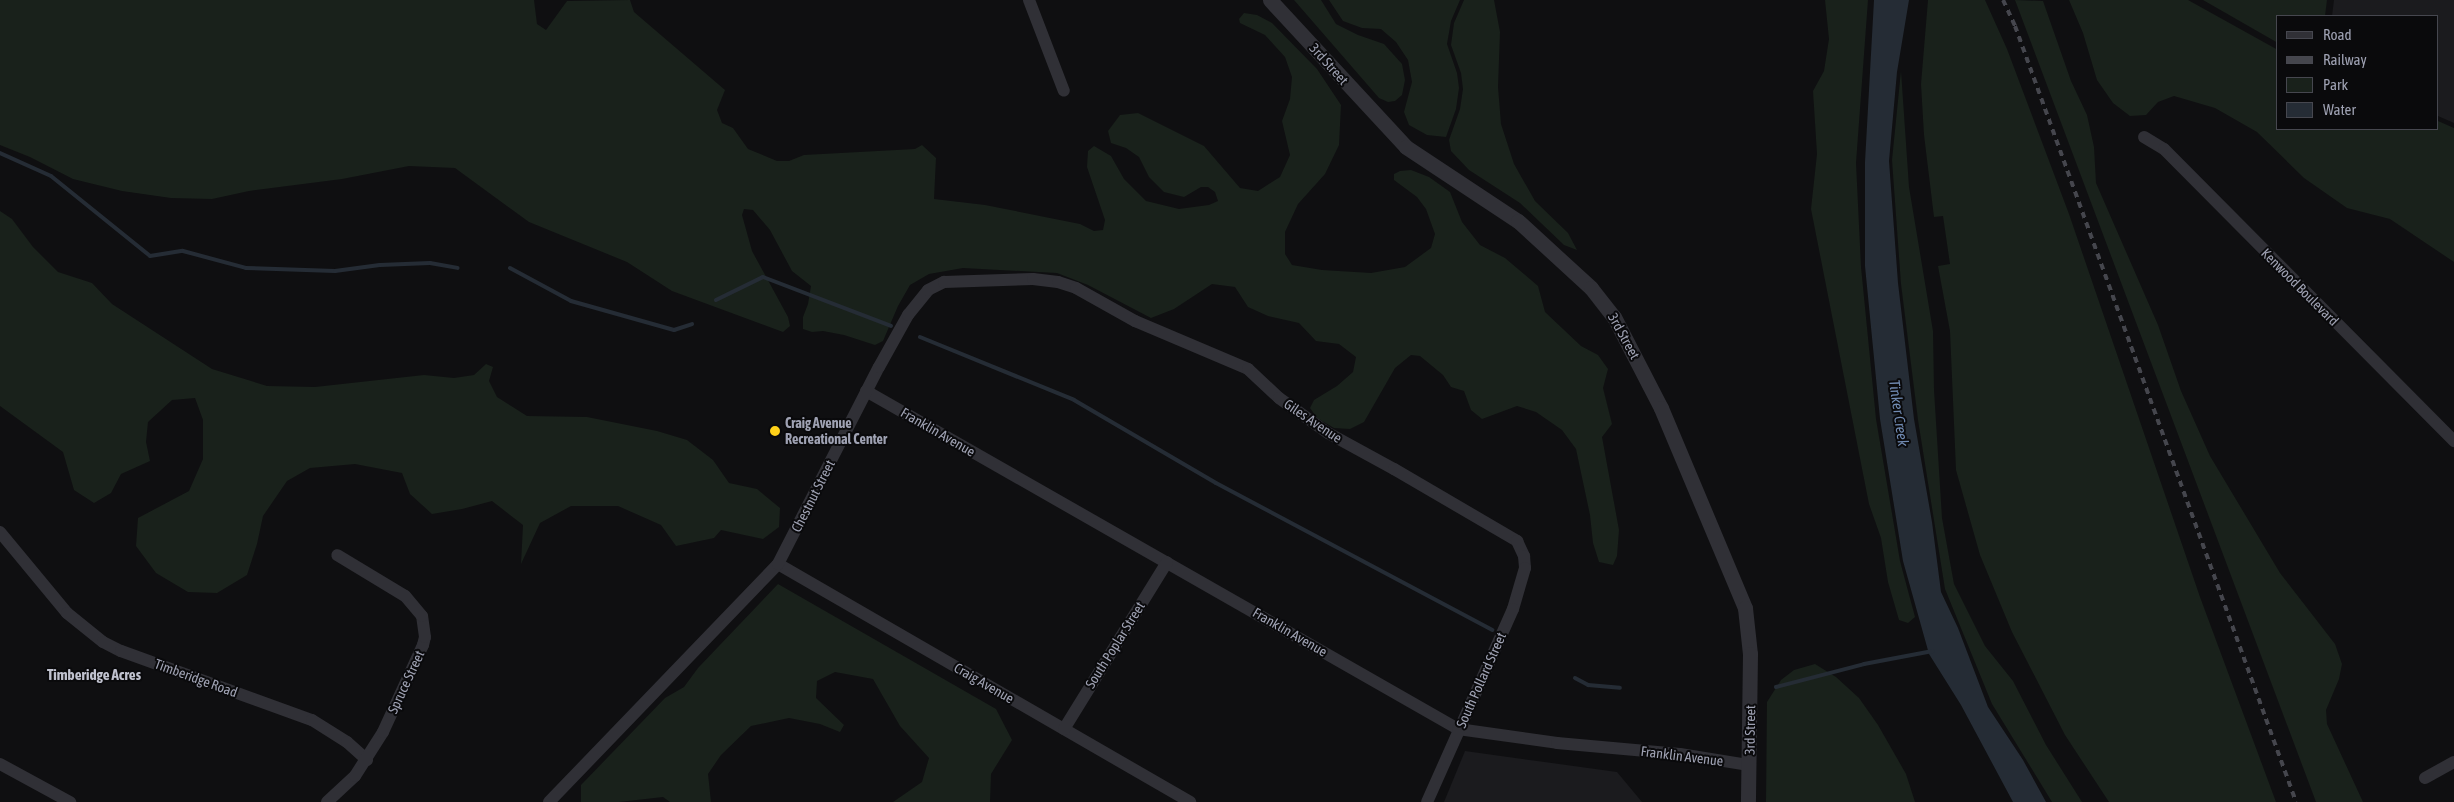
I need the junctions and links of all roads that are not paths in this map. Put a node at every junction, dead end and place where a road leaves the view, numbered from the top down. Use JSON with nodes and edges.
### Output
{"nodes":[{"id":1,"x":1028,"y":0,"type":"edge"},
{"id":2,"x":1270,"y":0,"type":"edge"},
{"id":3,"x":1064,"y":91,"type":"dead end"},
{"id":4,"x":2144,"y":137,"type":"dead end"},
{"id":5,"x":1092,"y":298,"type":"joint"},
{"id":6,"x":866,"y":391,"type":"junction"},
{"id":7,"x":2454,"y":439,"type":"edge"},
{"id":8,"x":0,"y":532,"type":"edge"},
{"id":9,"x":337,"y":555,"type":"dead end"},
{"id":10,"x":1524,"y":556,"type":"joint"},
{"id":11,"x":1167,"y":562,"type":"junction"},
{"id":12,"x":778,"y":564,"type":"junction"},
{"id":13,"x":1064,"y":729,"type":"junction"},
{"id":14,"x":1458,"y":729,"type":"junction"},
{"id":15,"x":367,"y":760,"type":"junction"},
{"id":16,"x":2454,"y":762,"type":"edge"},
{"id":17,"x":0,"y":764,"type":"edge"},
{"id":18,"x":1749,"y":765,"type":"junction"},
{"id":19,"x":2425,"y":778,"type":"dead end"},
{"id":20,"x":70,"y":802,"type":"edge"},
{"id":21,"x":327,"y":802,"type":"edge"},
{"id":22,"x":548,"y":802,"type":"edge"},
{"id":23,"x":1190,"y":802,"type":"edge"},
{"id":24,"x":1427,"y":802,"type":"edge"},
{"id":25,"x":1748,"y":802,"type":"edge"}],
"edges":[{"from":1,"to":3,"type":"street"},
{"from":2,"to":18,"type":"street","name":"3rd Street"},
{"from":4,"to":7,"type":"street","name":"Kenwood Boulevard"},
{"from":5,"to":6,"type":"street","name":"Chestnut Street"},
{"from":5,"to":10,"type":"street","name":"Giles Avenue"},
{"from":6,"to":11,"type":"street","name":"Franklin Avenue"},
{"from":6,"to":12,"type":"street","name":"Chestnut Street"},
{"from":8,"to":15,"type":"street","name":"Timberidge Road"},
{"from":9,"to":15,"type":"street","name":"Spruce Street"},
{"from":10,"to":14,"type":"street","name":"South Pollard Street"},
{"from":11,"to":13,"type":"street","name":"South Poplar Street"},
{"from":11,"to":14,"type":"street","name":"Franklin Avenue"},
{"from":12,"to":13,"type":"street","name":"Craig Avenue"},
{"from":12,"to":22,"type":"street","name":"Chestnut Street"},
{"from":13,"to":23,"type":"street","name":"Craig Avenue"},
{"from":14,"to":18,"type":"street","name":"Franklin Avenue"},
{"from":14,"to":24,"type":"street","name":"South Pollard Street"},
{"from":15,"to":21,"type":"street","name":"Spruce Street"},
{"from":16,"to":19,"type":"street"},
{"from":17,"to":20,"type":"street"},
{"from":18,"to":25,"type":"street","name":"3rd Street"}]}
